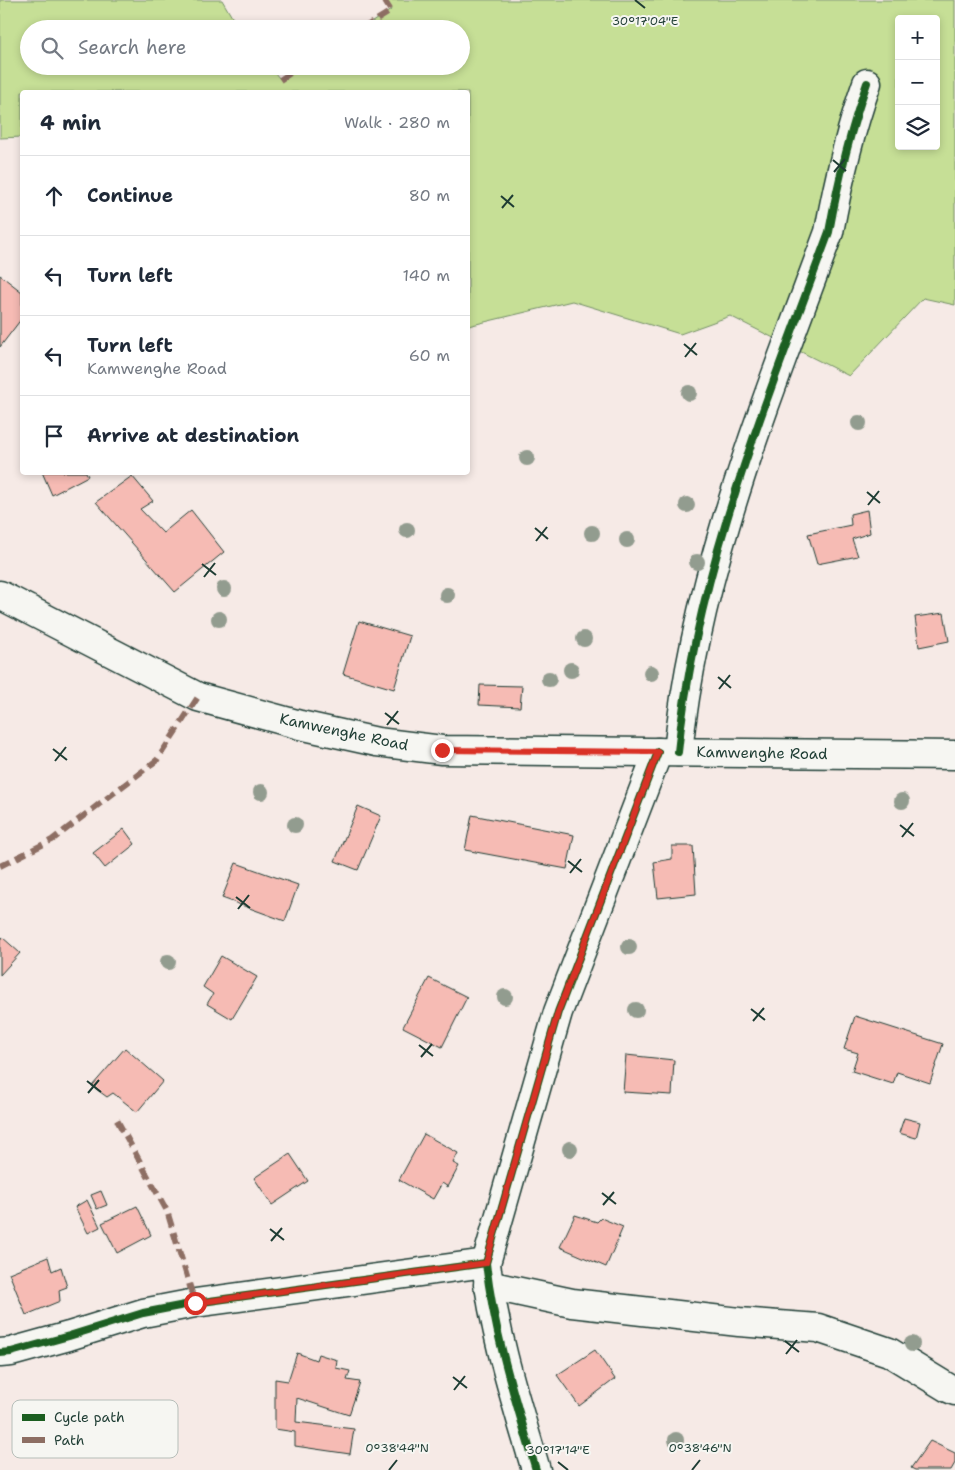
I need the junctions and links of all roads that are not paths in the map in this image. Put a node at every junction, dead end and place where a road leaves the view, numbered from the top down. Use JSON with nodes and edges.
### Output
{"nodes":[{"id":1,"x":867,"y":83,"type":"dead end"},
{"id":2,"x":0,"y":595,"type":"edge"},
{"id":3,"x":668,"y":752,"type":"junction"},
{"id":4,"x":955,"y":755,"type":"edge"},
{"id":5,"x":487,"y":1274,"type":"junction"},
{"id":6,"x":0,"y":1353,"type":"edge"},
{"id":7,"x":955,"y":1391,"type":"edge"},
{"id":8,"x":536,"y":1470,"type":"edge"}],
"edges":[{"from":1,"to":3,"type":"street"},
{"from":2,"to":3,"type":"street","name":"Kamwenghe Road"},
{"from":3,"to":4,"type":"street","name":"Kamwenghe Road"},
{"from":3,"to":5,"type":"street"},
{"from":5,"to":6,"type":"street"},
{"from":5,"to":7,"type":"street"},
{"from":5,"to":8,"type":"street"}]}
